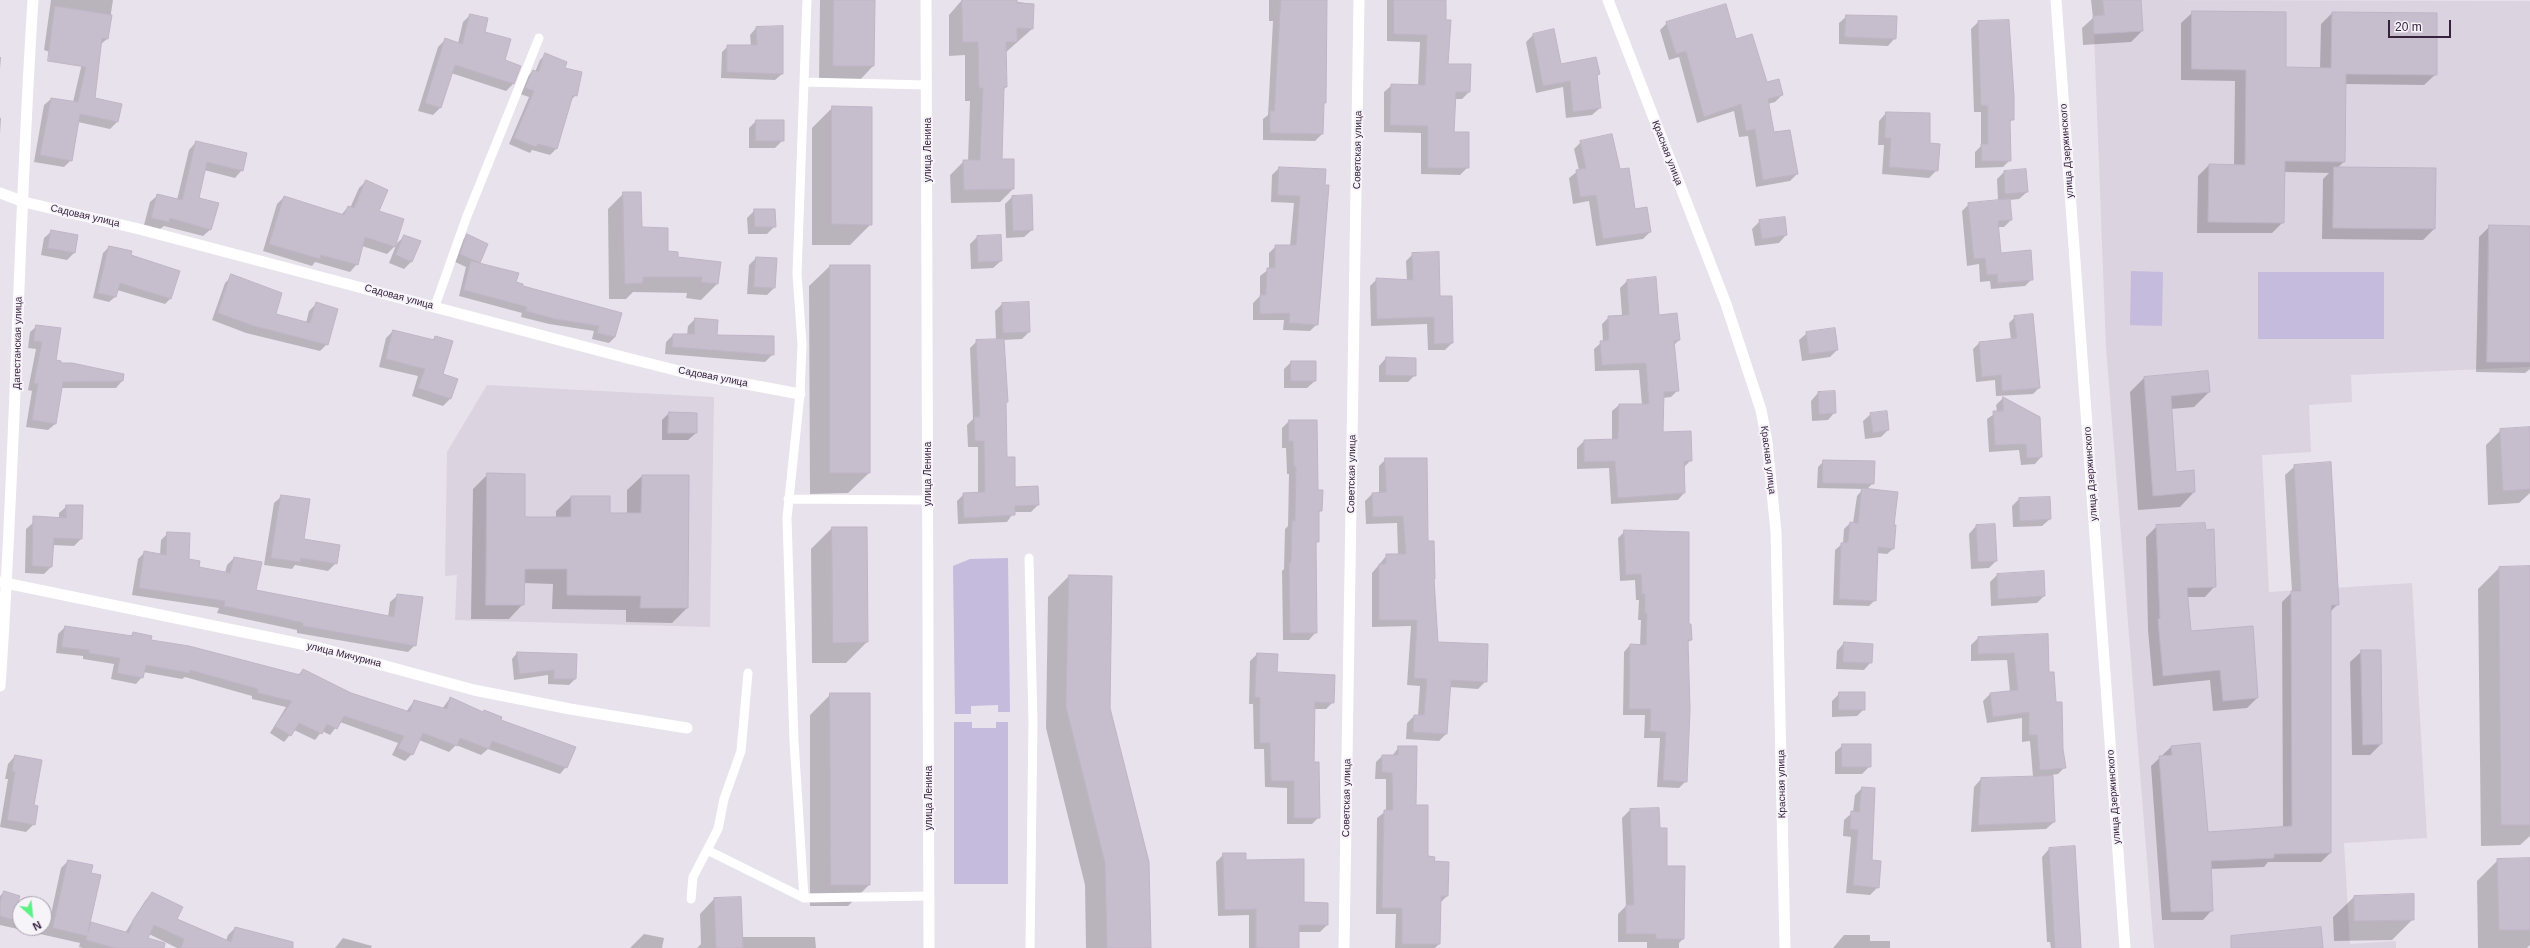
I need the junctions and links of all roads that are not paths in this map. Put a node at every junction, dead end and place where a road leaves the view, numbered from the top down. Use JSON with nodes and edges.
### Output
{"nodes":[{"id":1,"x":33,"y":0,"type":"edge"},
{"id":2,"x":807,"y":0,"type":"edge"},
{"id":3,"x":926,"y":0,"type":"edge"},
{"id":4,"x":1359,"y":0,"type":"edge"},
{"id":5,"x":1608,"y":0,"type":"edge"},
{"id":6,"x":2056,"y":0,"type":"edge"},
{"id":7,"x":539,"y":38,"type":"dead end"},
{"id":8,"x":804,"y":82,"type":"junction"},
{"id":9,"x":927,"y":85,"type":"junction"},
{"id":10,"x":0,"y":194,"type":"edge"},
{"id":11,"x":24,"y":202,"type":"junction"},
{"id":12,"x":435,"y":306,"type":"junction"},
{"id":13,"x":800,"y":394,"type":"junction"},
{"id":14,"x":788,"y":499,"type":"junction"},
{"id":15,"x":928,"y":500,"type":"junction"},
{"id":16,"x":1030,"y":558,"type":"dead end"},
{"id":17,"x":4,"y":583,"type":"edge"},
{"id":18,"x":748,"y":673,"type":"dead end"},
{"id":19,"x":0,"y":686,"type":"edge"},
{"id":20,"x":687,"y":728,"type":"dead end"},
{"id":21,"x":707,"y":850,"type":"junction"},
{"id":22,"x":929,"y":896,"type":"junction"},
{"id":23,"x":804,"y":898,"type":"junction"},
{"id":24,"x":691,"y":899,"type":"dead end"},
{"id":25,"x":928,"y":948,"type":"edge"},
{"id":26,"x":1030,"y":948,"type":"edge"},
{"id":27,"x":1344,"y":948,"type":"edge"},
{"id":28,"x":1785,"y":948,"type":"edge"},
{"id":29,"x":2125,"y":948,"type":"edge"}],
"edges":[{"from":1,"to":11,"type":"street","name":"Дагестанская улица"},
{"from":2,"to":8,"type":"lane"},
{"from":3,"to":9,"type":"street","name":"улица Ленина"},
{"from":4,"to":27,"type":"street","name":"Советская улица"},
{"from":5,"to":28,"type":"street","name":"Красная улица"},
{"from":6,"to":29,"type":"street","name":"улица Дзержинского"},
{"from":7,"to":12,"type":"lane"},
{"from":8,"to":9,"type":"lane"},
{"from":8,"to":13,"type":"lane"},
{"from":9,"to":15,"type":"street","name":"улица Ленина"},
{"from":10,"to":11,"type":"street","name":"Садовая улица"},
{"from":11,"to":12,"type":"street","name":"Садовая улица"},
{"from":11,"to":17,"type":"street","name":"Дагестанская улица"},
{"from":12,"to":13,"type":"street","name":"Садовая улица"},
{"from":13,"to":14,"type":"lane"},
{"from":14,"to":15,"type":"lane"},
{"from":14,"to":23,"type":"lane"},
{"from":15,"to":22,"type":"street","name":"улица Ленина"},
{"from":16,"to":26,"type":"lane"},
{"from":17,"to":19,"type":"street","name":"Дагестанская улица"},
{"from":17,"to":20,"type":"street","name":"улица Мичурина"},
{"from":18,"to":21,"type":"lane"},
{"from":21,"to":23,"type":"lane"},
{"from":21,"to":24,"type":"lane"},
{"from":22,"to":23,"type":"lane"},
{"from":22,"to":25,"type":"street","name":"улица Ленина"}]}
